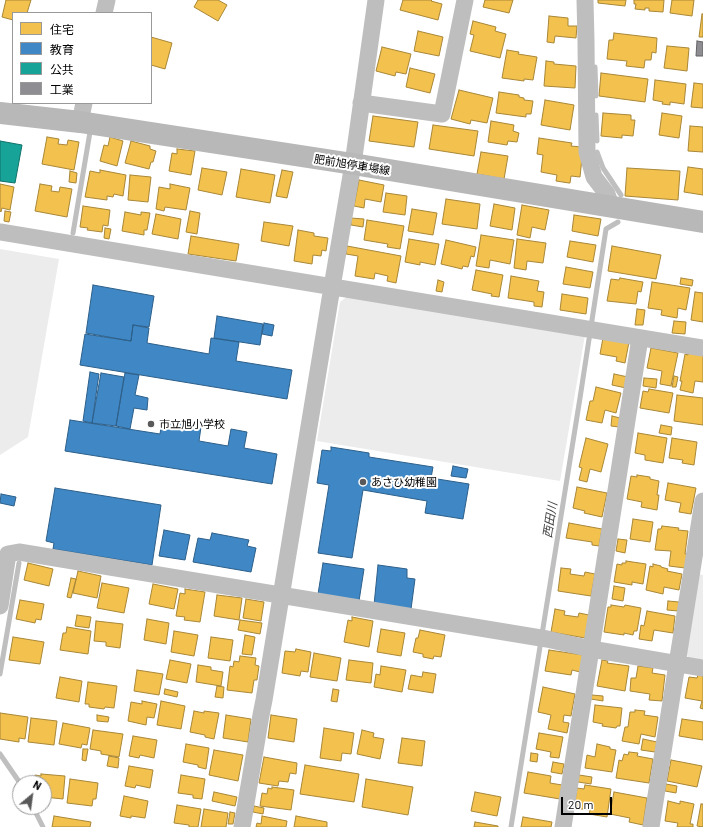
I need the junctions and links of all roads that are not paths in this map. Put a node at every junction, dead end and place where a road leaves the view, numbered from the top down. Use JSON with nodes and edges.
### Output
{"nodes":[{"id":1,"x":107,"y":0,"type":"edge"},
{"id":2,"x":376,"y":0,"type":"edge"},
{"id":3,"x":465,"y":0,"type":"edge"},
{"id":4,"x":585,"y":0,"type":"edge"},
{"id":5,"x":104,"y":12,"type":"edge"},
{"id":6,"x":361,"y":103,"type":"junction"},
{"id":7,"x":0,"y":113,"type":"edge"},
{"id":8,"x":82,"y":113,"type":"edge"},
{"id":9,"x":353,"y":164,"type":"junction"},
{"id":10,"x":612,"y":208,"type":"junction"},
{"id":11,"x":703,"y":222,"type":"edge"},
{"id":12,"x":0,"y":232,"type":"edge"},
{"id":13,"x":332,"y":287,"type":"junction"},
{"id":14,"x":640,"y":338,"type":"junction"},
{"id":15,"x":703,"y":348,"type":"edge"},
{"id":16,"x":703,"y":502,"type":"edge"},
{"id":17,"x":281,"y":596,"type":"junction"},
{"id":18,"x":0,"y":606,"type":"edge"},
{"id":19,"x":592,"y":649,"type":"junction"},
{"id":20,"x":677,"y":663,"type":"junction"},
{"id":21,"x":703,"y":668,"type":"edge"},
{"id":22,"x":242,"y":827,"type":"edge"},
{"id":23,"x":563,"y":827,"type":"edge"},
{"id":24,"x":652,"y":827,"type":"edge"}],
"edges":[{"from":1,"to":5,"type":"street"},
{"from":2,"to":6,"type":"street"},
{"from":3,"to":6,"type":"street"},
{"from":4,"to":10,"type":"street"},
{"from":6,"to":9,"type":"street"},
{"from":7,"to":8,"type":"main road","name":"肥前旭停車場線"},
{"from":8,"to":9,"type":"main road","name":"肥前旭停車場線"},
{"from":9,"to":10,"type":"main road","name":"肥前旭停車場線"},
{"from":9,"to":13,"type":"street"},
{"from":10,"to":11,"type":"main road","name":"肥前旭停車場線"},
{"from":12,"to":13,"type":"street"},
{"from":13,"to":14,"type":"street"},
{"from":13,"to":17,"type":"street"},
{"from":14,"to":15,"type":"street"},
{"from":14,"to":19,"type":"street"},
{"from":16,"to":20,"type":"street"},
{"from":17,"to":18,"type":"street"},
{"from":17,"to":19,"type":"street"},
{"from":17,"to":22,"type":"street"},
{"from":19,"to":20,"type":"street"},
{"from":19,"to":23,"type":"street"},
{"from":20,"to":21,"type":"street"},
{"from":20,"to":24,"type":"street"}]}
